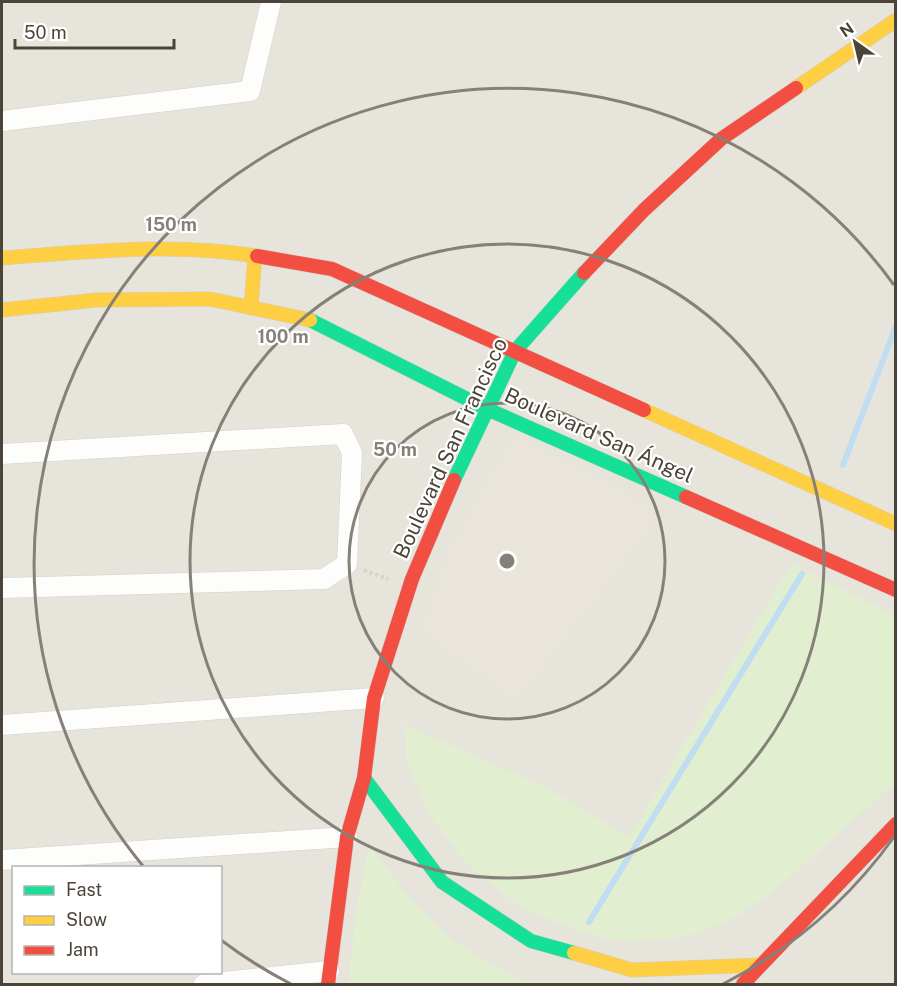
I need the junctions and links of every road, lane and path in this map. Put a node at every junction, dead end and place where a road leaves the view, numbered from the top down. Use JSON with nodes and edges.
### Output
{"nodes":[{"id":1,"x":271,"y":2,"type":"edge"},
{"id":2,"x":896,"y":20,"type":"edge"},
{"id":3,"x":2,"y":122,"type":"edge"},
{"id":4,"x":255,"y":256,"type":"junction"},
{"id":5,"x":2,"y":258,"type":"edge"},
{"id":6,"x":251,"y":308,"type":"junction"},
{"id":7,"x":2,"y":310,"type":"edge"},
{"id":8,"x":515,"y":351,"type":"junction"},
{"id":9,"x":488,"y":409,"type":"junction"},
{"id":10,"x":2,"y":454,"type":"edge"},
{"id":11,"x":896,"y":524,"type":"edge"},
{"id":12,"x":347,"y":564,"type":"junction"},
{"id":13,"x":410,"y":587,"type":"junction"},
{"id":14,"x":2,"y":588,"type":"edge"},
{"id":15,"x":896,"y":590,"type":"edge"},
{"id":16,"x":374,"y":698,"type":"junction"},
{"id":17,"x":2,"y":724,"type":"edge"},
{"id":18,"x":364,"y":778,"type":"junction"},
{"id":19,"x":896,"y":824,"type":"edge"},
{"id":20,"x":346,"y":837,"type":"junction"},
{"id":21,"x":2,"y":860,"type":"edge"},
{"id":22,"x":760,"y":965,"type":"junction"},
{"id":23,"x":329,"y":978,"type":"edge"},
{"id":24,"x":204,"y":984,"type":"edge"},
{"id":25,"x":743,"y":984,"type":"edge"}],
"edges":[{"from":1,"to":3,"type":"street"},
{"from":2,"to":8,"type":"street","name":"Boulevard San Francisco"},
{"from":4,"to":5,"type":"street","name":"Boulevard San Ángel"},
{"from":4,"to":6,"type":"street"},
{"from":4,"to":8,"type":"street","name":"Boulevard San Ángel"},
{"from":6,"to":7,"type":"street","name":"Boulevard San Ángel"},
{"from":6,"to":9,"type":"street","name":"Boulevard San Ángel"},
{"from":8,"to":9,"type":"street","name":"Boulevard San Francisco"},
{"from":8,"to":11,"type":"street","name":"Boulevard San Ángel"},
{"from":9,"to":13,"type":"street","name":"Boulevard San Francisco"},
{"from":9,"to":15,"type":"street","name":"Boulevard San Ángel"},
{"from":10,"to":12,"type":"street"},
{"from":12,"to":13,"type":"path"},
{"from":12,"to":14,"type":"street"},
{"from":13,"to":16,"type":"street","name":"Boulevard San Francisco"},
{"from":16,"to":17,"type":"street"},
{"from":16,"to":18,"type":"street","name":"Boulevard San Francisco"},
{"from":18,"to":20,"type":"street","name":"Boulevard San Francisco"},
{"from":18,"to":22,"type":"street"},
{"from":19,"to":22,"type":"street"},
{"from":20,"to":21,"type":"street"},
{"from":20,"to":23,"type":"street","name":"Boulevard San Francisco"},
{"from":22,"to":25,"type":"street"},
{"from":23,"to":24,"type":"street"}]}
